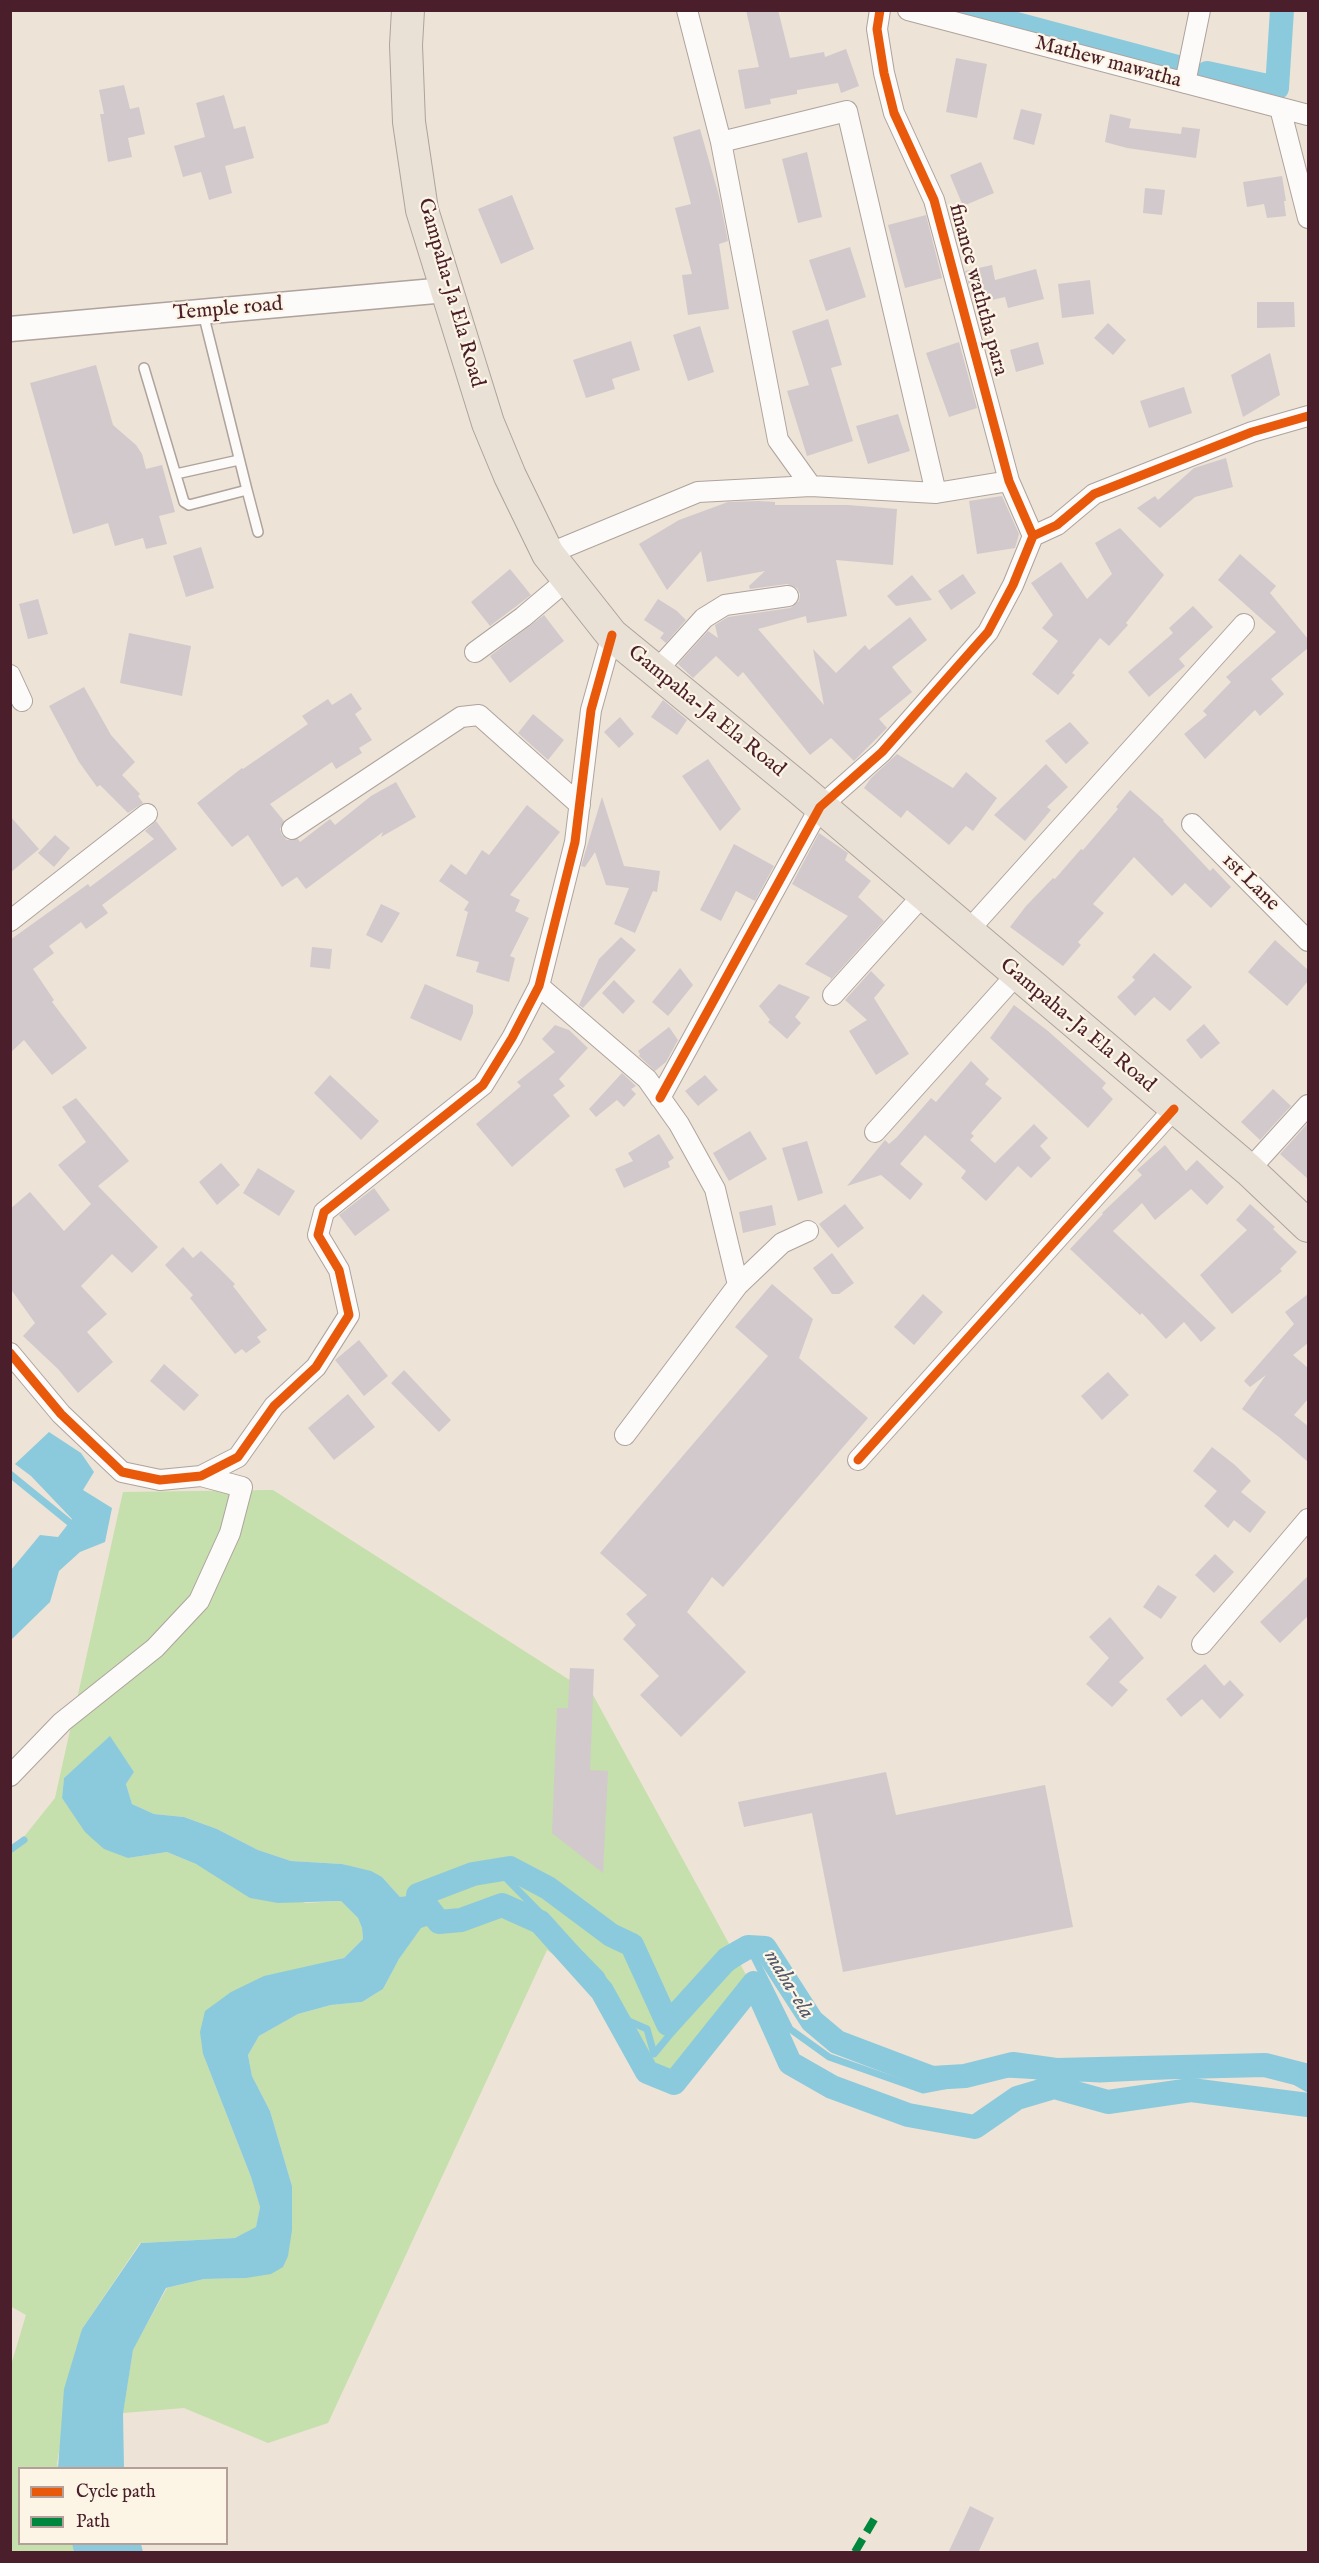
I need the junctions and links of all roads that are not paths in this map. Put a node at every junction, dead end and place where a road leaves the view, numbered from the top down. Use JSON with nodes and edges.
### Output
{"nodes":[{"id":1,"x":408,"y":10,"type":"edge"},
{"id":2,"x":687,"y":10,"type":"edge"},
{"id":3,"x":880,"y":10,"type":"edge"},
{"id":4,"x":908,"y":10,"type":"edge"},
{"id":5,"x":1200,"y":10,"type":"edge"},
{"id":6,"x":1185,"y":82,"type":"junction"},
{"id":7,"x":1280,"y":108,"type":"junction"},
{"id":8,"x":1308,"y":115,"type":"edge"},
{"id":9,"x":721,"y":142,"type":"junction"},
{"id":10,"x":1308,"y":218,"type":"edge"},
{"id":11,"x":446,"y":290,"type":"junction"},
{"id":12,"x":203,"y":313,"type":"junction"},
{"id":13,"x":10,"y":329,"type":"edge"},
{"id":14,"x":144,"y":368,"type":"dead end"},
{"id":15,"x":1308,"y":416,"type":"edge"},
{"id":16,"x":239,"y":460,"type":"junction"},
{"id":17,"x":176,"y":474,"type":"junction"},
{"id":18,"x":1010,"y":481,"type":"junction"},
{"id":19,"x":811,"y":486,"type":"junction"},
{"id":20,"x":247,"y":490,"type":"junction"},
{"id":21,"x":936,"y":493,"type":"junction"},
{"id":22,"x":258,"y":532,"type":"dead end"},
{"id":23,"x":1032,"y":536,"type":"junction"},
{"id":24,"x":548,"y":554,"type":"junction"},
{"id":25,"x":568,"y":579,"type":"junction"},
{"id":26,"x":788,"y":596,"type":"dead end"},
{"id":27,"x":1244,"y":624,"type":"dead end"},
{"id":28,"x":612,"y":635,"type":"junction"},
{"id":29,"x":475,"y":652,"type":"dead end"},
{"id":30,"x":657,"y":670,"type":"junction"},
{"id":31,"x":10,"y":675,"type":"edge"},
{"id":32,"x":22,"y":701,"type":"dead end"},
{"id":33,"x":580,"y":805,"type":"junction"},
{"id":34,"x":820,"y":807,"type":"junction"},
{"id":35,"x":147,"y":814,"type":"dead end"},
{"id":36,"x":1192,"y":825,"type":"dead end"},
{"id":37,"x":292,"y":829,"type":"dead end"},
{"id":38,"x":924,"y":895,"type":"junction"},
{"id":39,"x":10,"y":921,"type":"edge"},
{"id":40,"x":967,"y":932,"type":"junction"},
{"id":41,"x":1308,"y":941,"type":"edge"},
{"id":42,"x":1017,"y":974,"type":"junction"},
{"id":43,"x":539,"y":986,"type":"junction"},
{"id":44,"x":833,"y":995,"type":"dead end"},
{"id":45,"x":660,"y":1098,"type":"junction"},
{"id":46,"x":1308,"y":1105,"type":"edge"},
{"id":47,"x":1174,"y":1109,"type":"junction"},
{"id":48,"x":875,"y":1132,"type":"dead end"},
{"id":49,"x":1249,"y":1170,"type":"junction"},
{"id":50,"x":1308,"y":1226,"type":"edge"},
{"id":51,"x":808,"y":1231,"type":"dead end"},
{"id":52,"x":738,"y":1285,"type":"junction"},
{"id":53,"x":10,"y":1353,"type":"edge"},
{"id":54,"x":625,"y":1436,"type":"dead end"},
{"id":55,"x":858,"y":1460,"type":"dead end"},
{"id":56,"x":201,"y":1476,"type":"junction"},
{"id":57,"x":1308,"y":1519,"type":"edge"},
{"id":58,"x":1202,"y":1644,"type":"dead end"},
{"id":59,"x":10,"y":1776,"type":"edge"}],
"edges":[{"from":1,"to":11,"type":"highway","name":"Gampaha-Ja Ela Road"},
{"from":2,"to":9,"type":"street"},
{"from":3,"to":18,"type":"street","name":"finance waththa para"},
{"from":4,"to":6,"type":"street","name":"Mathew mawatha"},
{"from":5,"to":6,"type":"street"},
{"from":6,"to":7,"type":"street","name":"Mathew mawatha"},
{"from":7,"to":8,"type":"street","name":"Mathew mawatha"},
{"from":7,"to":10,"type":"street"},
{"from":9,"to":19,"type":"street"},
{"from":9,"to":21,"type":"street"},
{"from":11,"to":12,"type":"street","name":"Temple road"},
{"from":11,"to":24,"type":"highway","name":"Gampaha-Ja Ela Road"},
{"from":12,"to":13,"type":"street","name":"Temple road"},
{"from":12,"to":16,"type":"lane"},
{"from":14,"to":17,"type":"lane"},
{"from":15,"to":23,"type":"street"},
{"from":16,"to":17,"type":"lane"},
{"from":16,"to":20,"type":"lane"},
{"from":17,"to":20,"type":"lane"},
{"from":18,"to":21,"type":"street"},
{"from":18,"to":23,"type":"street","name":"finance waththa para"},
{"from":19,"to":21,"type":"street"},
{"from":19,"to":24,"type":"street"},
{"from":20,"to":22,"type":"lane"},
{"from":23,"to":34,"type":"street"},
{"from":24,"to":25,"type":"highway","name":"Gampaha-Ja Ela Road"},
{"from":25,"to":28,"type":"highway","name":"Gampaha-Ja Ela Road"},
{"from":25,"to":29,"type":"street"},
{"from":26,"to":30,"type":"street"},
{"from":27,"to":40,"type":"street"},
{"from":28,"to":30,"type":"highway","name":"Gampaha-Ja Ela Road"},
{"from":28,"to":33,"type":"street"},
{"from":30,"to":34,"type":"highway","name":"Gampaha-Ja Ela Road"},
{"from":31,"to":32,"type":"street"},
{"from":33,"to":37,"type":"street"},
{"from":33,"to":43,"type":"street"},
{"from":34,"to":38,"type":"highway","name":"Gampaha-Ja Ela Road"},
{"from":34,"to":45,"type":"street"},
{"from":35,"to":39,"type":"street"},
{"from":36,"to":41,"type":"street","name":"1st Lane"},
{"from":38,"to":40,"type":"highway","name":"Gampaha-Ja Ela Road"},
{"from":38,"to":44,"type":"street"},
{"from":40,"to":42,"type":"highway","name":"Gampaha-Ja Ela Road"},
{"from":42,"to":47,"type":"highway","name":"Gampaha-Ja Ela Road"},
{"from":42,"to":48,"type":"street"},
{"from":43,"to":45,"type":"street"},
{"from":43,"to":56,"type":"street"},
{"from":45,"to":52,"type":"street"},
{"from":46,"to":49,"type":"street"},
{"from":47,"to":49,"type":"highway","name":"Gampaha-Ja Ela Road"},
{"from":47,"to":55,"type":"street"},
{"from":49,"to":50,"type":"highway","name":"Gampaha-Ja Ela Road"},
{"from":51,"to":52,"type":"street"},
{"from":52,"to":54,"type":"street"},
{"from":53,"to":56,"type":"street"},
{"from":56,"to":59,"type":"street"},
{"from":57,"to":58,"type":"street"}]}
